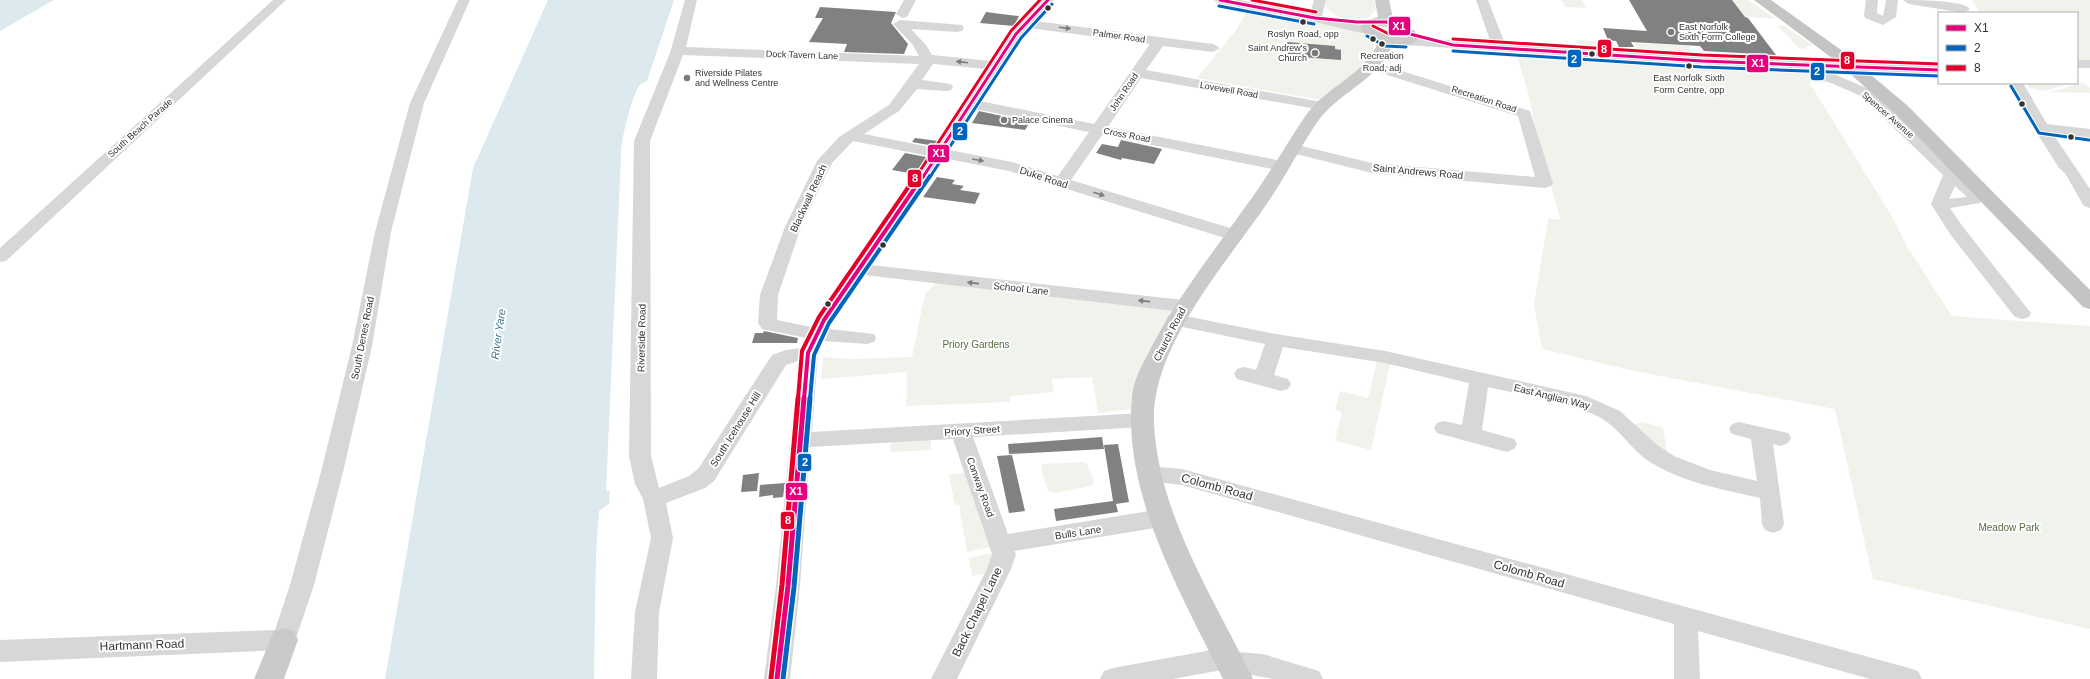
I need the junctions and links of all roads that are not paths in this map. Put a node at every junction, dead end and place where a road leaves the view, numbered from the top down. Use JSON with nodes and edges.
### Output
{"nodes":[{"id":1,"x":280,"y":0,"type":"edge"},
{"id":2,"x":464,"y":0,"type":"edge"},
{"id":3,"x":691,"y":0,"type":"edge"},
{"id":4,"x":910,"y":0,"type":"edge"},
{"id":5,"x":1048,"y":0,"type":"edge"},
{"id":6,"x":1220,"y":0,"type":"edge"},
{"id":7,"x":1320,"y":0,"type":"edge"},
{"id":8,"x":1382,"y":0,"type":"edge"},
{"id":9,"x":1482,"y":0,"type":"edge"},
{"id":10,"x":1761,"y":0,"type":"edge"},
{"id":11,"x":1773,"y":0,"type":"edge"},
{"id":12,"x":1872,"y":0,"type":"edge"},
{"id":13,"x":1892,"y":0,"type":"edge"},
{"id":14,"x":1909,"y":0,"type":"edge"},
{"id":15,"x":1963,"y":7,"type":"edge"},
{"id":16,"x":1315,"y":18,"type":"junction"},
{"id":17,"x":901,"y":19,"type":"junction"},
{"id":18,"x":1026,"y":24,"type":"junction"},
{"id":19,"x":1377,"y":25,"type":"junction"},
{"id":20,"x":957,"y":28,"type":"dead end"},
{"id":21,"x":1408,"y":38,"type":"junction"},
{"id":22,"x":1387,"y":40,"type":"junction"},
{"id":23,"x":1158,"y":41,"type":"junction"},
{"id":24,"x":1213,"y":48,"type":"dead end"},
{"id":25,"x":1500,"y":48,"type":"junction"},
{"id":26,"x":676,"y":51,"type":"junction"},
{"id":27,"x":927,"y":60,"type":"junction"},
{"id":28,"x":2078,"y":64,"type":"edge"},
{"id":29,"x":2090,"y":64,"type":"edge"},
{"id":30,"x":996,"y":66,"type":"junction"},
{"id":31,"x":1373,"y":66,"type":"junction"},
{"id":32,"x":1822,"y":66,"type":"junction"},
{"id":33,"x":1938,"y":70,"type":"edge"},
{"id":34,"x":1136,"y":73,"type":"junction"},
{"id":35,"x":914,"y":84,"type":"junction"},
{"id":36,"x":2017,"y":84,"type":"edge"},
{"id":37,"x":946,"y":87,"type":"dead end"},
{"id":38,"x":971,"y":104,"type":"junction"},
{"id":39,"x":1322,"y":106,"type":"junction"},
{"id":40,"x":2043,"y":128,"type":"junction"},
{"id":41,"x":1098,"y":130,"type":"junction"},
{"id":42,"x":2090,"y":134,"type":"edge"},
{"id":43,"x":850,"y":136,"type":"junction"},
{"id":44,"x":1294,"y":149,"type":"junction"},
{"id":45,"x":939,"y":153,"type":"junction"},
{"id":46,"x":1282,"y":166,"type":"junction"},
{"id":47,"x":1951,"y":175,"type":"junction"},
{"id":48,"x":1062,"y":182,"type":"junction"},
{"id":49,"x":1545,"y":183,"type":"joint"},
{"id":50,"x":2090,"y":203,"type":"edge"},
{"id":51,"x":1939,"y":204,"type":"junction"},
{"id":52,"x":1234,"y":235,"type":"junction"},
{"id":53,"x":0,"y":257,"type":"edge"},
{"id":54,"x":859,"y":269,"type":"junction"},
{"id":55,"x":2090,"y":285,"type":"edge"},
{"id":56,"x":2090,"y":302,"type":"edge"},
{"id":57,"x":1179,"y":313,"type":"junction"},
{"id":58,"x":2022,"y":313,"type":"dead end"},
{"id":59,"x":817,"y":334,"type":"junction"},
{"id":60,"x":867,"y":338,"type":"dead end"},
{"id":61,"x":1276,"y":340,"type":"junction"},
{"id":62,"x":808,"y":353,"type":"junction"},
{"id":63,"x":1244,"y":374,"type":"dead end"},
{"id":64,"x":1479,"y":379,"type":"junction"},
{"id":65,"x":1143,"y":420,"type":"junction"},
{"id":66,"x":1444,"y":428,"type":"dead end"},
{"id":67,"x":1739,"y":429,"type":"dead end"},
{"id":68,"x":960,"y":430,"type":"junction"},
{"id":69,"x":1470,"y":434,"type":"junction"},
{"id":70,"x":800,"y":440,"type":"junction"},
{"id":71,"x":1507,"y":444,"type":"dead end"},
{"id":72,"x":1149,"y":474,"type":"junction"},
{"id":73,"x":1770,"y":492,"type":"junction"},
{"id":74,"x":654,"y":499,"type":"junction"},
{"id":75,"x":1155,"y":519,"type":"dead end"},
{"id":76,"x":1773,"y":524,"type":"dead end"},
{"id":77,"x":1001,"y":544,"type":"junction"},
{"id":78,"x":1686,"y":618,"type":"junction"},
{"id":79,"x":284,"y":640,"type":"junction"},
{"id":80,"x":0,"y":651,"type":"edge"},
{"id":81,"x":1232,"y":666,"type":"edge"},
{"id":82,"x":269,"y":679,"type":"edge"},
{"id":83,"x":644,"y":679,"type":"edge"},
{"id":84,"x":777,"y":679,"type":"edge"},
{"id":85,"x":944,"y":679,"type":"edge"},
{"id":86,"x":1113,"y":679,"type":"edge"},
{"id":87,"x":1310,"y":679,"type":"edge"},
{"id":88,"x":1687,"y":679,"type":"edge"},
{"id":89,"x":1909,"y":679,"type":"edge"}],
"edges":[{"from":1,"to":53,"type":"street","name":"South Beach Parade"},
{"from":2,"to":79,"type":"street","name":"South Denes Road"},
{"from":3,"to":26,"type":"street","name":"Riverside Road"},
{"from":4,"to":17,"type":"street"},
{"from":5,"to":18,"type":"street"},
{"from":6,"to":16,"type":"street"},
{"from":7,"to":16,"type":"street"},
{"from":8,"to":19,"type":"main road"},
{"from":9,"to":25,"type":"street"},
{"from":10,"to":56,"type":"highway"},
{"from":11,"to":55,"type":"highway"},
{"from":12,"to":13,"type":"street"},
{"from":14,"to":15,"type":"street"},
{"from":16,"to":19,"type":"street"},
{"from":17,"to":20,"type":"street"},
{"from":17,"to":27,"type":"street"},
{"from":18,"to":23,"type":"street","name":"Palmer Road","one_way":true},
{"from":18,"to":30,"type":"street"},
{"from":19,"to":21,"type":"main road"},
{"from":19,"to":22,"type":"main road"},
{"from":21,"to":22,"type":"main road"},
{"from":21,"to":25,"type":"street"},
{"from":22,"to":31,"type":"main road","name":"Church Road"},
{"from":23,"to":24,"type":"street","name":"Palmer Road"},
{"from":23,"to":34,"type":"street","name":"John Road"},
{"from":25,"to":32,"type":"street"},
{"from":26,"to":27,"type":"street","name":"Dock Tavern Lane"},
{"from":26,"to":74,"type":"street","name":"Riverside Road"},
{"from":30,"to":27,"type":"street","name":"Dock Tavern Lane","one_way":true},
{"from":27,"to":35,"type":"street","name":"Blackwall Reach"},
{"from":28,"to":29,"type":"street"},
{"from":30,"to":38,"type":"street"},
{"from":31,"to":39,"type":"main road","name":"Church Road"},
{"from":31,"to":49,"type":"street","name":"Recreation Road"},
{"from":32,"to":33,"type":"street"},
{"from":32,"to":47,"type":"street","name":"Spencer Avenue"},
{"from":34,"to":39,"type":"street","name":"Lovewell Road"},
{"from":34,"to":41,"type":"street","name":"John Road"},
{"from":35,"to":37,"type":"street"},
{"from":35,"to":43,"type":"street","name":"Blackwall Reach"},
{"from":36,"to":40,"type":"street"},
{"from":38,"to":41,"type":"street","name":"Cross Road"},
{"from":38,"to":45,"type":"street"},
{"from":39,"to":44,"type":"main road","name":"Church Road"},
{"from":40,"to":42,"type":"street"},
{"from":40,"to":50,"type":"street"},
{"from":41,"to":46,"type":"street","name":"Cross Road"},
{"from":41,"to":48,"type":"street","name":"John Road"},
{"from":43,"to":45,"type":"street","name":"Duke Road"},
{"from":43,"to":59,"type":"street","name":"Blackwall Reach"},
{"from":44,"to":46,"type":"main road","name":"Church Road"},
{"from":44,"to":49,"type":"street","name":"Saint Andrews Road"},
{"from":45,"to":48,"type":"street","name":"Duke Road","one_way":true},
{"from":45,"to":54,"type":"street"},
{"from":46,"to":52,"type":"main road","name":"Church Road"},
{"from":47,"to":51,"type":"street"},
{"from":47,"to":51,"type":"street","name":"Spencer Avenue"},
{"from":48,"to":52,"type":"street","name":"Duke Road","one_way":true},
{"from":51,"to":58,"type":"street"},
{"from":52,"to":57,"type":"main road","name":"Church Road"},
{"from":57,"to":54,"type":"street","name":"School Lane","one_way":true},
{"from":54,"to":59,"type":"street"},
{"from":57,"to":61,"type":"street","name":"East Anglian Way"},
{"from":57,"to":65,"type":"main road","name":"Church Road"},
{"from":59,"to":60,"type":"street"},
{"from":59,"to":62,"type":"street"},
{"from":61,"to":63,"type":"street"},
{"from":61,"to":64,"type":"street","name":"East Anglian Way"},
{"from":62,"to":70,"type":"street"},
{"from":62,"to":74,"type":"street","name":"South Icehouse Hill"},
{"from":64,"to":69,"type":"street"},
{"from":64,"to":73,"type":"street","name":"East Anglian Way"},
{"from":65,"to":68,"type":"street","name":"Priory Street"},
{"from":65,"to":72,"type":"main road","name":"Church Road"},
{"from":66,"to":69,"type":"street"},
{"from":67,"to":73,"type":"street"},
{"from":68,"to":70,"type":"street","name":"Priory Street"},
{"from":68,"to":77,"type":"street","name":"Conway Road"},
{"from":69,"to":71,"type":"street"},
{"from":70,"to":84,"type":"street"},
{"from":72,"to":78,"type":"street","name":"Colomb Road"},
{"from":72,"to":81,"type":"main road","name":"Church Road"},
{"from":73,"to":76,"type":"street"},
{"from":74,"to":83,"type":"street","name":"Riverside Road"},
{"from":75,"to":77,"type":"street","name":"Bulls Lane"},
{"from":77,"to":85,"type":"street","name":"Back Chapel Lane"},
{"from":78,"to":88,"type":"street"},
{"from":78,"to":89,"type":"street","name":"Colomb Road"},
{"from":79,"to":80,"type":"street","name":"Hartmann Road"},
{"from":79,"to":82,"type":"main road","name":"South Denes Road"},
{"from":81,"to":86,"type":"street"},
{"from":81,"to":87,"type":"street"}]}
